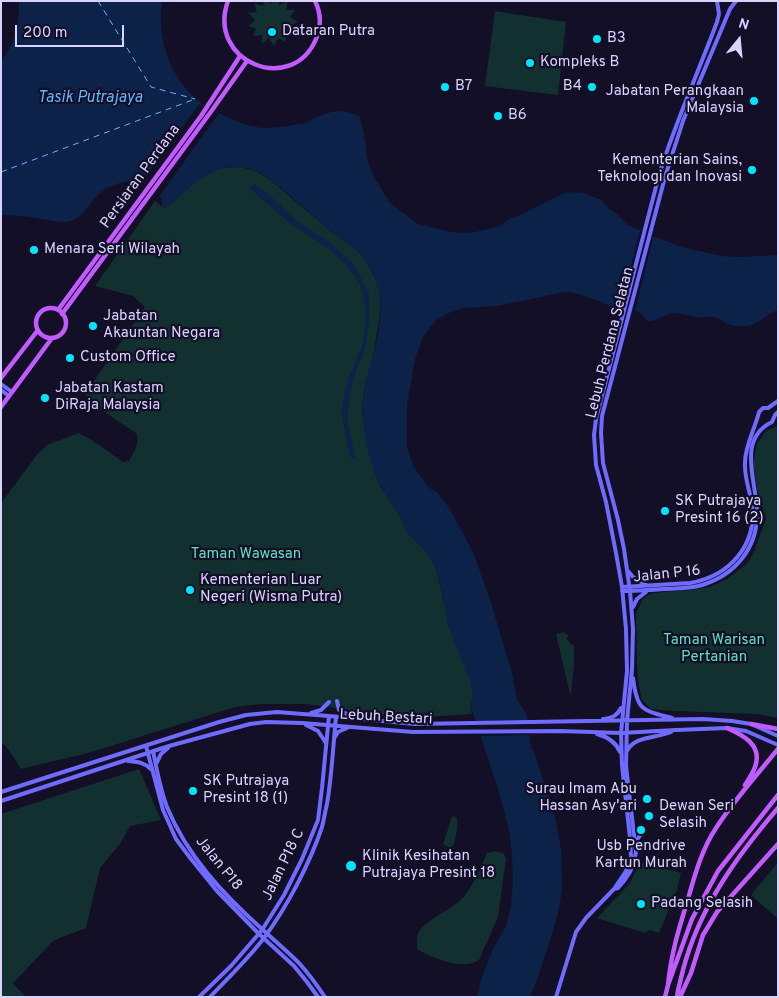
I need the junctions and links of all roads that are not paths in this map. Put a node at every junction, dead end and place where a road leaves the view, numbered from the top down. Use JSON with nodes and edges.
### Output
{"nodes":[{"id":1,"x":228,"y":1,"type":"edge"},
{"id":2,"x":316,"y":1,"type":"edge"},
{"id":3,"x":717,"y":1,"type":"edge"},
{"id":4,"x":736,"y":1,"type":"edge"},
{"id":5,"x":240,"y":56,"type":"junction"},
{"id":6,"x":247,"y":61,"type":"junction"},
{"id":7,"x":98,"y":261,"type":"junction"},
{"id":8,"x":60,"y":312,"type":"junction"},
{"id":9,"x":38,"y":330,"type":"junction"},
{"id":10,"x":52,"y":338,"type":"junction"},
{"id":11,"x":1,"y":378,"type":"edge"},
{"id":12,"x":1,"y":384,"type":"edge"},
{"id":13,"x":1,"y":390,"type":"edge"},
{"id":14,"x":11,"y":394,"type":"junction"},
{"id":15,"x":778,"y":401,"type":"edge"},
{"id":16,"x":1,"y":407,"type":"edge"},
{"id":17,"x":768,"y":408,"type":"junction"},
{"id":18,"x":776,"y":413,"type":"edge"},
{"id":19,"x":758,"y":416,"type":"junction"},
{"id":20,"x":767,"y":424,"type":"junction"},
{"id":21,"x":627,"y":569,"type":"junction"},
{"id":22,"x":648,"y":588,"type":"junction"},
{"id":23,"x":622,"y":589,"type":"junction"},
{"id":24,"x":630,"y":589,"type":"junction"},
{"id":25,"x":632,"y":608,"type":"junction"},
{"id":26,"x":632,"y":669,"type":"junction"},
{"id":27,"x":337,"y":701,"type":"dead end"},
{"id":28,"x":329,"y":702,"type":"dead end"},
{"id":29,"x":623,"y":705,"type":"junction"},
{"id":30,"x":306,"y":714,"type":"junction"},
{"id":31,"x":328,"y":716,"type":"junction"},
{"id":32,"x":336,"y":717,"type":"junction"},
{"id":33,"x":361,"y":720,"type":"junction"},
{"id":34,"x":678,"y":720,"type":"junction"},
{"id":35,"x":583,"y":721,"type":"junction"},
{"id":36,"x":622,"y":721,"type":"junction"},
{"id":37,"x":627,"y":721,"type":"junction"},
{"id":38,"x":302,"y":723,"type":"junction"},
{"id":39,"x":751,"y":724,"type":"junction"},
{"id":40,"x":328,"y":726,"type":"junction"},
{"id":41,"x":335,"y":726,"type":"junction"},
{"id":42,"x":352,"y":727,"type":"junction"},
{"id":43,"x":727,"y":728,"type":"junction"},
{"id":44,"x":778,"y":729,"type":"edge"},
{"id":45,"x":676,"y":730,"type":"junction"},
{"id":46,"x":590,"y":732,"type":"junction"},
{"id":47,"x":621,"y":733,"type":"junction"},
{"id":48,"x":627,"y":733,"type":"junction"},
{"id":49,"x":778,"y":736,"type":"edge"},
{"id":50,"x":334,"y":741,"type":"junction"},
{"id":51,"x":326,"y":743,"type":"junction"},
{"id":52,"x":148,"y":745,"type":"junction"},
{"id":53,"x":778,"y":745,"type":"edge"},
{"id":54,"x":169,"y":746,"type":"junction"},
{"id":55,"x":778,"y":749,"type":"edge"},
{"id":56,"x":153,"y":752,"type":"junction"},
{"id":57,"x":626,"y":753,"type":"junction"},
{"id":58,"x":148,"y":754,"type":"junction"},
{"id":59,"x":622,"y":757,"type":"junction"},
{"id":60,"x":125,"y":761,"type":"junction"},
{"id":61,"x":156,"y":764,"type":"junction"},
{"id":62,"x":152,"y":770,"type":"junction"},
{"id":63,"x":1,"y":792,"type":"edge"},
{"id":64,"x":778,"y":795,"type":"edge"},
{"id":65,"x":738,"y":797,"type":"junction"},
{"id":66,"x":1,"y":801,"type":"edge"},
{"id":67,"x":778,"y":808,"type":"edge"},
{"id":68,"x":633,"y":825,"type":"junction"},
{"id":69,"x":632,"y":834,"type":"junction"},
{"id":70,"x":635,"y":843,"type":"junction"},
{"id":71,"x":778,"y":844,"type":"edge"},
{"id":72,"x":614,"y":889,"type":"junction"},
{"id":73,"x":260,"y":932,"type":"junction"},
{"id":74,"x":266,"y":934,"type":"junction"},
{"id":75,"x":264,"y":938,"type":"junction"},
{"id":76,"x":668,"y":984,"type":"junction"},
{"id":77,"x":199,"y":997,"type":"edge"},
{"id":78,"x":210,"y":997,"type":"edge"},
{"id":79,"x":318,"y":997,"type":"edge"},
{"id":80,"x":325,"y":997,"type":"edge"},
{"id":81,"x":556,"y":997,"type":"edge"},
{"id":82,"x":665,"y":997,"type":"edge"},
{"id":83,"x":678,"y":997,"type":"edge"}],
"edges":[{"from":1,"to":5,"type":"main road"},
{"from":2,"to":6,"type":"main road"},
{"from":3,"to":23,"type":"main road","name":"Lebuh Perdana Selatan"},
{"from":4,"to":21,"type":"main road","name":"Lebuh Perdana Selatan"},
{"from":5,"to":6,"type":"main road"},
{"from":5,"to":7,"type":"main road","name":"Persiaran Perdana"},
{"from":6,"to":7,"type":"main road","name":"Persiaran Perdana"},
{"from":7,"to":8,"type":"main road","name":"Persiaran Perdana"},
{"from":8,"to":9,"type":"main road"},
{"from":8,"to":10,"type":"main road"},
{"from":9,"to":10,"type":"main road"},
{"from":9,"to":11,"type":"main road"},
{"from":10,"to":14,"type":"main road"},
{"from":12,"to":14,"type":"main road"},
{"from":13,"to":14,"type":"main road"},
{"from":14,"to":16,"type":"main road"},
{"from":15,"to":17,"type":"main road"},
{"from":17,"to":18,"type":"main road","name":"Jalan P 16"},
{"from":17,"to":19,"type":"main road"},
{"from":18,"to":20,"type":"main road","name":"Jalan P 16"},
{"from":19,"to":20,"type":"main road"},
{"from":19,"to":22,"type":"main road","name":"Jalan P 16"},
{"from":20,"to":22,"type":"main road","name":"Jalan P 16"},
{"from":21,"to":22,"type":"main road"},
{"from":21,"to":24,"type":"main road","name":"Lebuh Perdana Selatan"},
{"from":22,"to":24,"type":"main road","name":"Jalan P 16"},
{"from":22,"to":25,"type":"main road"},
{"from":23,"to":24,"type":"main road","name":"Jalan P 16"},
{"from":23,"to":29,"type":"main road","name":"Lebuh Perdana Selatan"},
{"from":24,"to":25,"type":"main road","name":"Lebuh Perdana Selatan"},
{"from":25,"to":26,"type":"main road","name":"Lebuh Perdana Selatan"},
{"from":26,"to":34,"type":"main road"},
{"from":26,"to":37,"type":"main road","name":"Lebuh Perdana Selatan"},
{"from":27,"to":33,"type":"main road"},
{"from":28,"to":30,"type":"main road"},
{"from":29,"to":35,"type":"main road"},
{"from":29,"to":36,"type":"main road","name":"Lebuh Perdana Selatan"},
{"from":30,"to":31,"type":"main road","name":"Lebuh Bestari"},
{"from":30,"to":52,"type":"main road","name":"Lebuh Bestari"},
{"from":31,"to":32,"type":"main road","name":"Lebuh Bestari"},
{"from":31,"to":40,"type":"main road","name":"Jalan P18 C"},
{"from":32,"to":33,"type":"main road","name":"Lebuh Bestari"},
{"from":32,"to":41,"type":"main road","name":"Jalan P18 C"},
{"from":33,"to":35,"type":"main road","name":"Lebuh Bestari"},
{"from":34,"to":37,"type":"main road","name":"Lebuh Bestari"},
{"from":34,"to":39,"type":"main road","name":"Lebuh Bestari"},
{"from":35,"to":36,"type":"main road","name":"Lebuh Bestari"},
{"from":36,"to":37,"type":"main road","name":"Lebuh Bestari"},
{"from":36,"to":47,"type":"main road","name":"Lebuh Perdana Selatan"},
{"from":37,"to":48,"type":"main road","name":"Lebuh Perdana Selatan"},
{"from":38,"to":40,"type":"main road","name":"Lebuh Bestari"},
{"from":38,"to":51,"type":"main road"},
{"from":38,"to":54,"type":"main road","name":"Lebuh Bestari"},
{"from":39,"to":44,"type":"main road"},
{"from":39,"to":49,"type":"main road","name":"Lebuh Bestari"},
{"from":40,"to":41,"type":"main road","name":"Lebuh Bestari"},
{"from":40,"to":51,"type":"main road","name":"Jalan P18 C"},
{"from":41,"to":42,"type":"main road","name":"Lebuh Bestari"},
{"from":41,"to":50,"type":"main road","name":"Jalan P18 C"},
{"from":42,"to":46,"type":"main road","name":"Lebuh Bestari"},
{"from":42,"to":50,"type":"main road"},
{"from":43,"to":45,"type":"main road","name":"Lebuh Bestari"},
{"from":43,"to":53,"type":"main road","name":"Lebuh Bestari"},
{"from":43,"to":65,"type":"main road"},
{"from":45,"to":48,"type":"main road","name":"Lebuh Bestari"},
{"from":45,"to":57,"type":"main road"},
{"from":46,"to":47,"type":"main road","name":"Lebuh Bestari"},
{"from":46,"to":59,"type":"main road"},
{"from":47,"to":48,"type":"main road","name":"Lebuh Bestari"},
{"from":47,"to":59,"type":"main road","name":"Lebuh Perdana Selatan"},
{"from":48,"to":57,"type":"main road","name":"Lebuh Perdana Selatan"},
{"from":50,"to":74,"type":"main road","name":"Jalan P18 C"},
{"from":51,"to":73,"type":"main road","name":"Jalan P18 C"},
{"from":52,"to":56,"type":"main road","name":"Jalan P18"},
{"from":52,"to":58,"type":"main road","name":"Jalan P18"},
{"from":52,"to":63,"type":"main road","name":"Lebuh Bestari"},
{"from":54,"to":56,"type":"main road","name":"Lebuh Bestari"},
{"from":54,"to":61,"type":"main road"},
{"from":55,"to":65,"type":"main road"},
{"from":56,"to":58,"type":"main road","name":"Lebuh Bestari"},
{"from":56,"to":61,"type":"main road","name":"Jalan P18"},
{"from":57,"to":68,"type":"main road","name":"Lebuh Perdana Selatan"},
{"from":58,"to":60,"type":"main road","name":"Lebuh Bestari"},
{"from":58,"to":62,"type":"main road","name":"Jalan P18"},
{"from":59,"to":69,"type":"main road","name":"Lebuh Perdana Selatan"},
{"from":60,"to":62,"type":"main road"},
{"from":60,"to":66,"type":"main road","name":"Lebuh Bestari"},
{"from":61,"to":73,"type":"main road","name":"Jalan P18"},
{"from":62,"to":73,"type":"main road","name":"Jalan P18"},
{"from":64,"to":76,"type":"main road"},
{"from":65,"to":76,"type":"main road"},
{"from":67,"to":83,"type":"main road"},
{"from":68,"to":69,"type":"main road","name":"Lebuh Perdana Selatan"},
{"from":68,"to":70,"type":"main road"},
{"from":69,"to":70,"type":"main road"},
{"from":69,"to":72,"type":"main road"},
{"from":70,"to":72,"type":"main road"},
{"from":71,"to":83,"type":"main road"},
{"from":72,"to":81,"type":"main road"},
{"from":73,"to":74,"type":"main road","name":"Jalan P18"},
{"from":73,"to":75,"type":"main road","name":"Jalan P18"},
{"from":73,"to":77,"type":"main road","name":"Jalan P18 C"},
{"from":74,"to":75,"type":"main road","name":"Jalan P18 C"},
{"from":74,"to":80,"type":"main road","name":"Jalan P18"},
{"from":75,"to":78,"type":"main road","name":"Jalan P18 C"},
{"from":75,"to":79,"type":"main road","name":"Jalan P18"},
{"from":76,"to":82,"type":"main road"}]}
